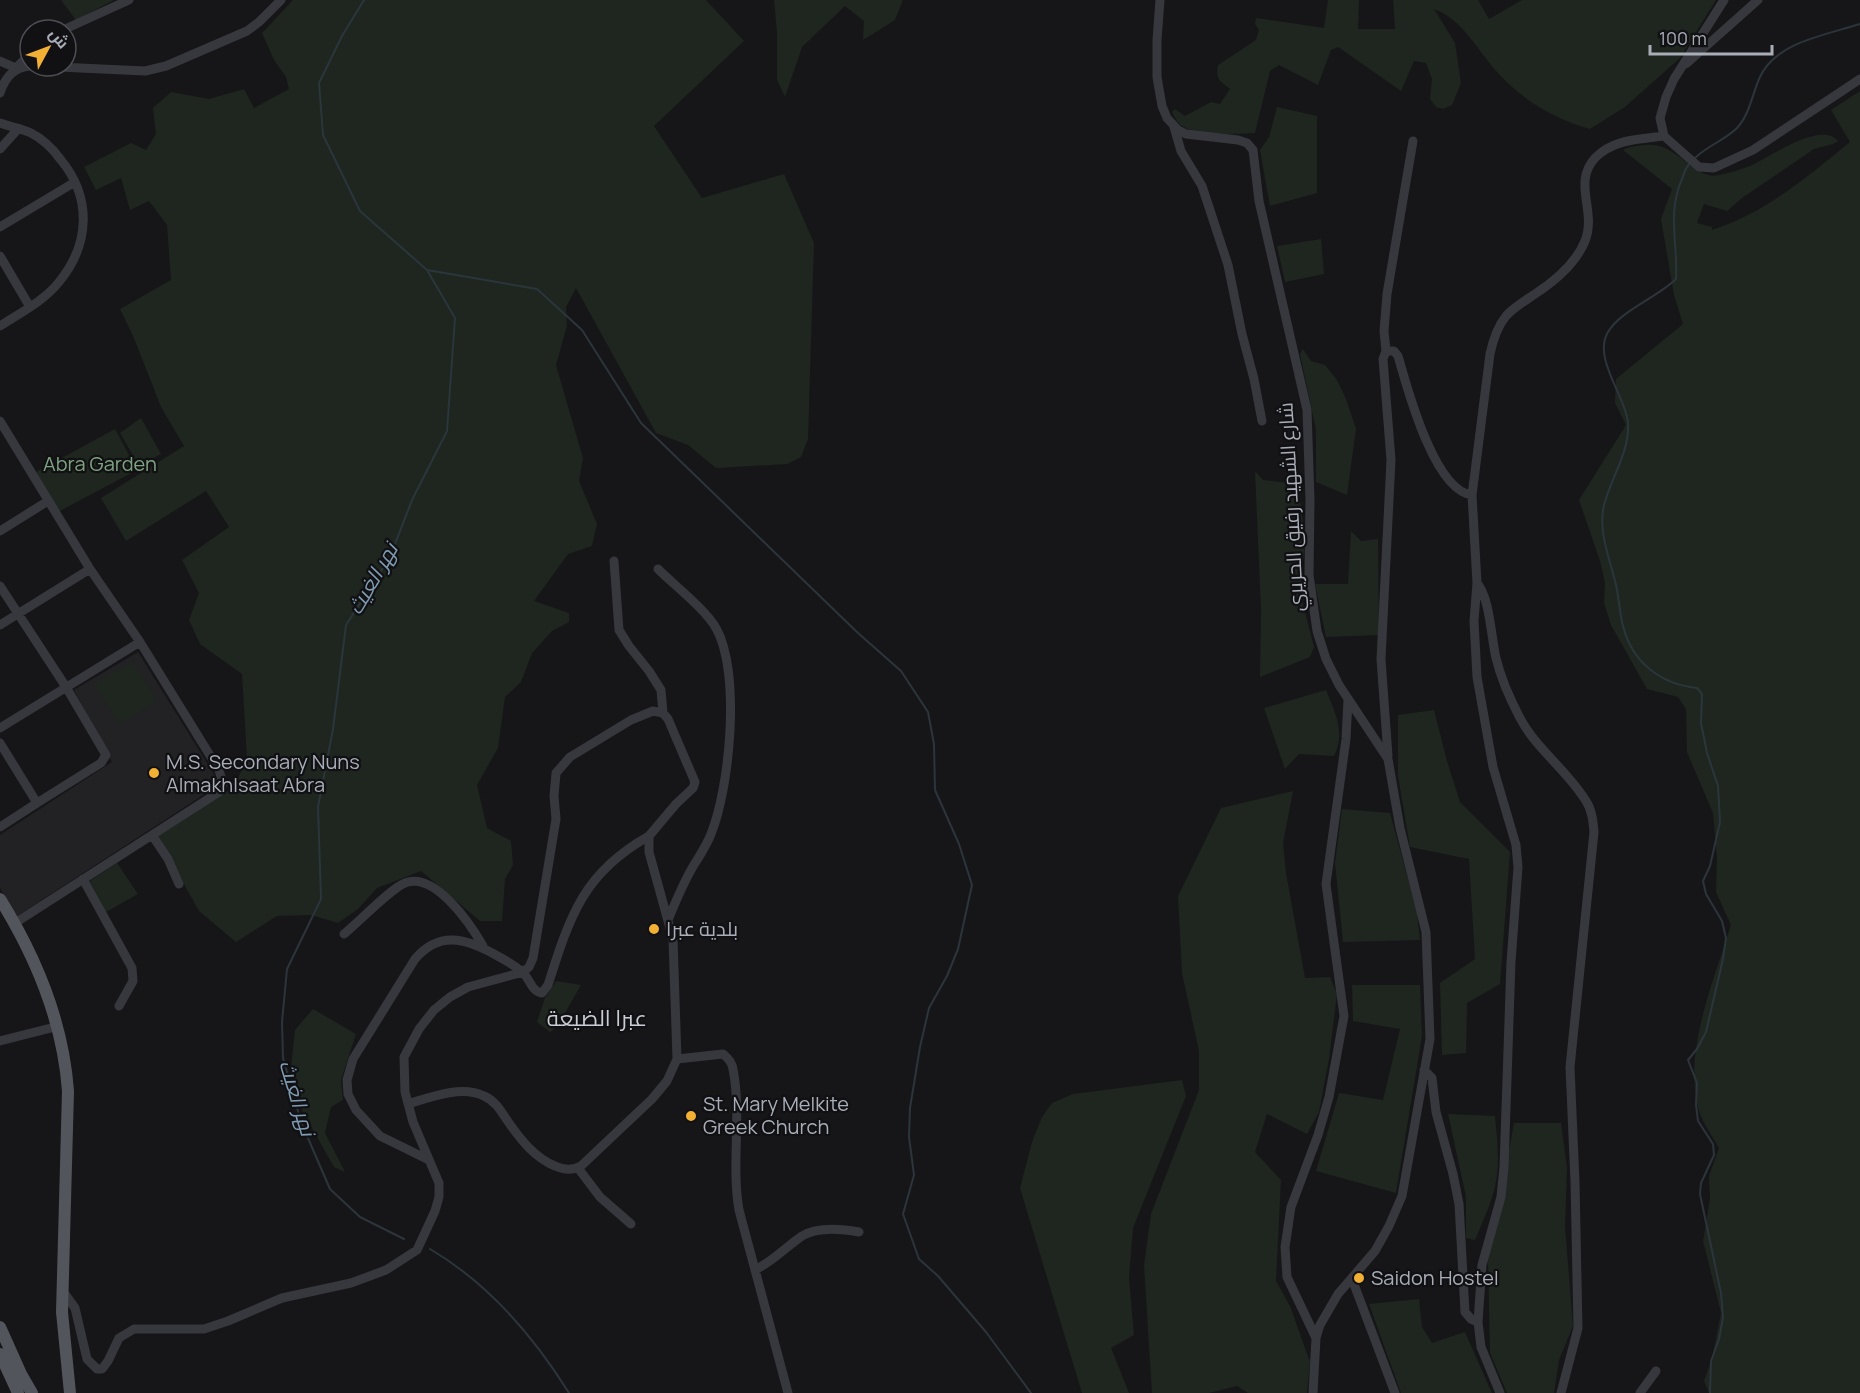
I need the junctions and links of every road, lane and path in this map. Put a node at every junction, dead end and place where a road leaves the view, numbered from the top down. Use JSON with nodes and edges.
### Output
{"nodes":[{"id":1,"x":129,"y":0,"type":"edge"},
{"id":2,"x":281,"y":0,"type":"edge"},
{"id":3,"x":1160,"y":0,"type":"edge"},
{"id":4,"x":1724,"y":0,"type":"edge"},
{"id":5,"x":1758,"y":0,"type":"edge"},
{"id":6,"x":78,"y":23,"type":"edge"},
{"id":7,"x":0,"y":61,"type":"edge"},
{"id":8,"x":16,"y":68,"type":"joint"},
{"id":9,"x":78,"y":68,"type":"edge"},
{"id":10,"x":1678,"y":71,"type":"junction"},
{"id":11,"x":1860,"y":79,"type":"edge"},
{"id":12,"x":0,"y":93,"type":"edge"},
{"id":13,"x":0,"y":123,"type":"edge"},
{"id":14,"x":1174,"y":127,"type":"junction"},
{"id":15,"x":18,"y":129,"type":"junction"},
{"id":16,"x":1664,"y":136,"type":"junction"},
{"id":17,"x":1413,"y":141,"type":"dead end"},
{"id":18,"x":0,"y":149,"type":"edge"},
{"id":19,"x":75,"y":182,"type":"junction"},
{"id":20,"x":0,"y":227,"type":"edge"},
{"id":21,"x":0,"y":256,"type":"edge"},
{"id":22,"x":30,"y":307,"type":"junction"},
{"id":23,"x":0,"y":326,"type":"edge"},
{"id":24,"x":1386,"y":351,"type":"junction"},
{"id":25,"x":0,"y":421,"type":"edge"},
{"id":26,"x":1262,"y":421,"type":"dead end"},
{"id":27,"x":1472,"y":495,"type":"junction"},
{"id":28,"x":48,"y":501,"type":"junction"},
{"id":29,"x":0,"y":531,"type":"edge"},
{"id":30,"x":615,"y":561,"type":"dead end"},
{"id":31,"x":90,"y":569,"type":"junction"},
{"id":32,"x":658,"y":569,"type":"dead end"},
{"id":33,"x":1477,"y":583,"type":"junction"},
{"id":34,"x":0,"y":586,"type":"edge"},
{"id":35,"x":18,"y":614,"type":"junction"},
{"id":36,"x":0,"y":625,"type":"edge"},
{"id":37,"x":140,"y":642,"type":"junction"},
{"id":38,"x":66,"y":687,"type":"junction"},
{"id":39,"x":1348,"y":700,"type":"junction"},
{"id":40,"x":663,"y":713,"type":"junction"},
{"id":41,"x":0,"y":728,"type":"edge"},
{"id":42,"x":0,"y":742,"type":"edge"},
{"id":43,"x":1388,"y":759,"type":"junction"},
{"id":44,"x":37,"y":803,"type":"junction"},
{"id":45,"x":0,"y":827,"type":"edge"},
{"id":46,"x":152,"y":835,"type":"junction"},
{"id":47,"x":649,"y":836,"type":"junction"},
{"id":48,"x":83,"y":879,"type":"junction"},
{"id":49,"x":179,"y":884,"type":"dead end"},
{"id":50,"x":0,"y":899,"type":"edge"},
{"id":51,"x":668,"y":920,"type":"junction"},
{"id":52,"x":15,"y":923,"type":"junction"},
{"id":53,"x":344,"y":934,"type":"dead end"},
{"id":54,"x":484,"y":948,"type":"junction"},
{"id":55,"x":523,"y":972,"type":"junction"},
{"id":56,"x":119,"y":1006,"type":"dead end"},
{"id":57,"x":56,"y":1027,"type":"junction"},
{"id":58,"x":0,"y":1041,"type":"edge"},
{"id":59,"x":677,"y":1059,"type":"junction"},
{"id":60,"x":1424,"y":1070,"type":"junction"},
{"id":61,"x":408,"y":1104,"type":"junction"},
{"id":62,"x":429,"y":1160,"type":"junction"},
{"id":63,"x":578,"y":1168,"type":"junction"},
{"id":64,"x":631,"y":1224,"type":"dead end"},
{"id":65,"x":859,"y":1232,"type":"dead end"},
{"id":66,"x":755,"y":1270,"type":"junction"},
{"id":67,"x":1352,"y":1279,"type":"junction"},
{"id":68,"x":62,"y":1290,"type":"junction"},
{"id":69,"x":1478,"y":1322,"type":"junction"},
{"id":70,"x":0,"y":1327,"type":"edge"},
{"id":71,"x":1316,"y":1338,"type":"junction"},
{"id":72,"x":0,"y":1354,"type":"edge"},
{"id":73,"x":1656,"y":1371,"type":"dead end"},
{"id":74,"x":19,"y":1387,"type":"edge"},
{"id":75,"x":32,"y":1393,"type":"edge"},
{"id":76,"x":70,"y":1393,"type":"edge"},
{"id":77,"x":788,"y":1393,"type":"edge"},
{"id":78,"x":1313,"y":1393,"type":"edge"},
{"id":79,"x":1395,"y":1393,"type":"edge"},
{"id":80,"x":1500,"y":1393,"type":"edge"},
{"id":81,"x":1561,"y":1393,"type":"edge"},
{"id":82,"x":1640,"y":1393,"type":"edge"}],
"edges":[{"from":1,"to":6,"type":"street"},
{"from":2,"to":9,"type":"street"},
{"from":3,"to":14,"type":"street"},
{"from":4,"to":10,"type":"street"},
{"from":5,"to":10,"type":"street"},
{"from":7,"to":8,"type":"street"},
{"from":8,"to":12,"type":"street"},
{"from":10,"to":16,"type":"street"},
{"from":11,"to":16,"type":"street"},
{"from":13,"to":15,"type":"street"},
{"from":14,"to":26,"type":"street"},
{"from":14,"to":39,"type":"street","name":"شارع الشهيد رفيق الحريري"},
{"from":15,"to":18,"type":"street"},
{"from":15,"to":19,"type":"street"},
{"from":16,"to":27,"type":"street"},
{"from":17,"to":24,"type":"street"},
{"from":19,"to":20,"type":"street"},
{"from":19,"to":22,"type":"street"},
{"from":21,"to":22,"type":"street"},
{"from":22,"to":23,"type":"street"},
{"from":24,"to":27,"type":"street"},
{"from":24,"to":43,"type":"street"},
{"from":25,"to":28,"type":"street"},
{"from":27,"to":33,"type":"street"},
{"from":28,"to":29,"type":"street"},
{"from":28,"to":31,"type":"street"},
{"from":30,"to":40,"type":"street"},
{"from":31,"to":35,"type":"street"},
{"from":31,"to":37,"type":"street"},
{"from":32,"to":51,"type":"street"},
{"from":33,"to":69,"type":"street"},
{"from":33,"to":81,"type":"street"},
{"from":34,"to":35,"type":"street"},
{"from":35,"to":36,"type":"street"},
{"from":35,"to":38,"type":"street"},
{"from":37,"to":38,"type":"street"},
{"from":37,"to":46,"type":"street"},
{"from":38,"to":41,"type":"street"},
{"from":38,"to":44,"type":"street"},
{"from":39,"to":43,"type":"street","name":"شارع الشهيد رفيق الحريري"},
{"from":39,"to":71,"type":"street"},
{"from":40,"to":47,"type":"street"},
{"from":40,"to":55,"type":"street"},
{"from":42,"to":44,"type":"street"},
{"from":43,"to":60,"type":"street","name":"شارع الشهيد رفيق الحريري"},
{"from":44,"to":45,"type":"street"},
{"from":46,"to":48,"type":"street"},
{"from":46,"to":49,"type":"street"},
{"from":47,"to":51,"type":"street"},
{"from":47,"to":55,"type":"street"},
{"from":48,"to":52,"type":"street"},
{"from":48,"to":56,"type":"street"},
{"from":50,"to":52,"type":"main road"},
{"from":51,"to":59,"type":"street"},
{"from":52,"to":57,"type":"main road"},
{"from":53,"to":54,"type":"street"},
{"from":54,"to":55,"type":"street"},
{"from":54,"to":62,"type":"street"},
{"from":55,"to":61,"type":"street"},
{"from":57,"to":58,"type":"street"},
{"from":57,"to":68,"type":"main road"},
{"from":59,"to":63,"type":"street"},
{"from":59,"to":66,"type":"street"},
{"from":60,"to":67,"type":"street","name":"شارع الشهيد رفيق الحريري"},
{"from":60,"to":69,"type":"street"},
{"from":61,"to":62,"type":"street"},
{"from":61,"to":63,"type":"street"},
{"from":62,"to":68,"type":"street"},
{"from":63,"to":64,"type":"street"},
{"from":65,"to":66,"type":"street"},
{"from":66,"to":77,"type":"street"},
{"from":67,"to":71,"type":"street","name":"شارع الشهيد رفيق الحريري"},
{"from":67,"to":79,"type":"street"},
{"from":68,"to":76,"type":"main road"},
{"from":69,"to":80,"type":"street"},
{"from":70,"to":74,"type":"main road"},
{"from":71,"to":78,"type":"street","name":"شارع الشهيد رفيق الحريري"},
{"from":72,"to":74,"type":"main road"},
{"from":73,"to":82,"type":"street"},
{"from":74,"to":75,"type":"main road"}]}
